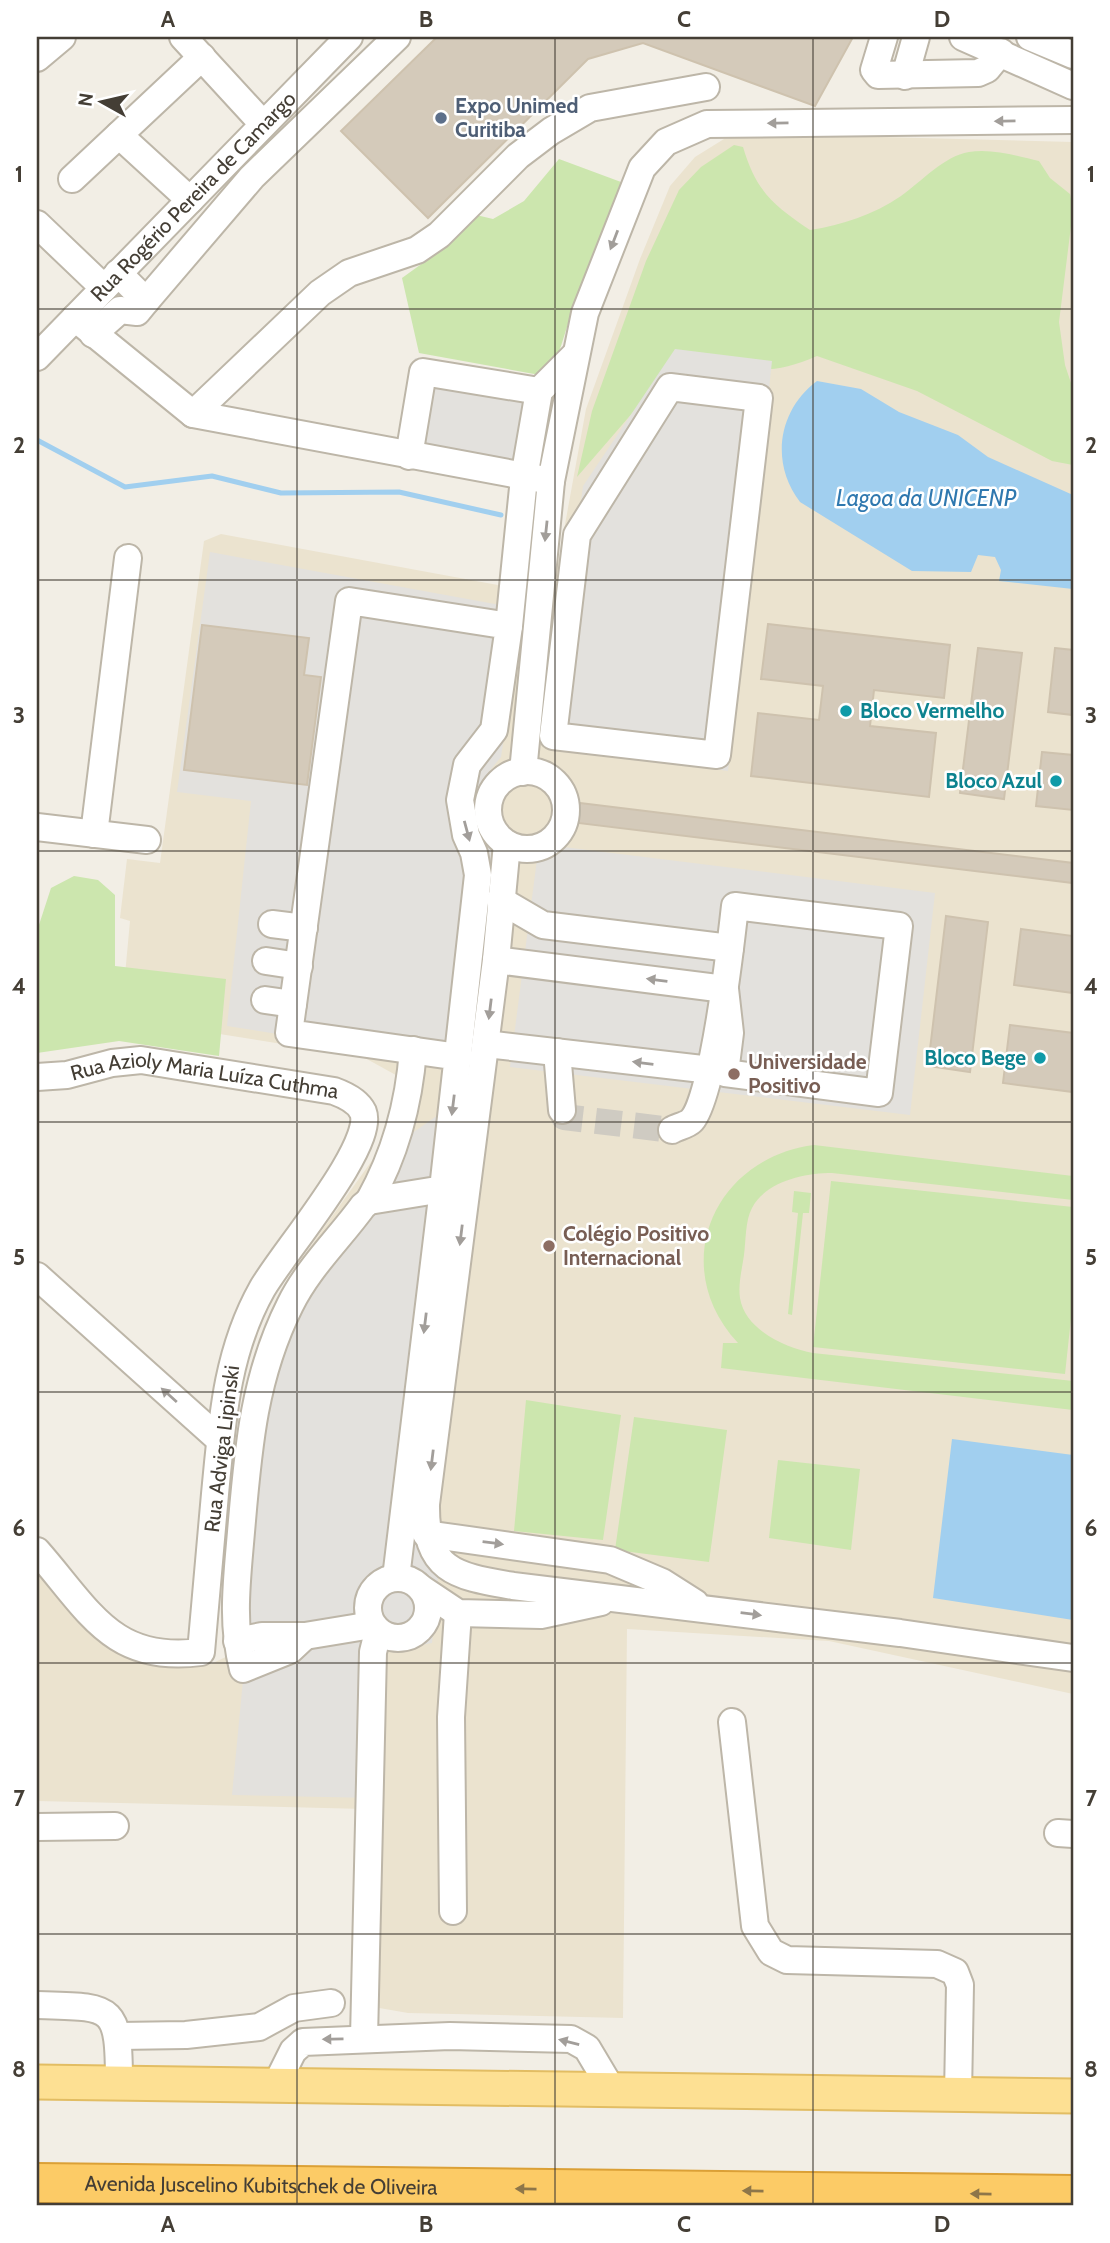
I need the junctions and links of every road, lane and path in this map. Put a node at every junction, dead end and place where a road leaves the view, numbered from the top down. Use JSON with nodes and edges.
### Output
{"nodes":[{"id":1,"x":62,"y":37,"type":"edge"},
{"id":2,"x":183,"y":37,"type":"edge"},
{"id":3,"x":349,"y":37,"type":"edge"},
{"id":4,"x":397,"y":37,"type":"edge"},
{"id":5,"x":884,"y":37,"type":"edge"},
{"id":6,"x":916,"y":37,"type":"edge"},
{"id":7,"x":962,"y":37,"type":"edge"},
{"id":8,"x":1030,"y":37,"type":"edge"},
{"id":9,"x":1001,"y":52,"type":"junction"},
{"id":10,"x":1073,"y":55,"type":"edge"},
{"id":11,"x":202,"y":57,"type":"junction"},
{"id":12,"x":37,"y":58,"type":"edge"},
{"id":13,"x":905,"y":76,"type":"junction"},
{"id":14,"x":945,"y":76,"type":"junction"},
{"id":15,"x":1067,"y":83,"type":"edge"},
{"id":16,"x":706,"y":87,"type":"dead end"},
{"id":17,"x":1067,"y":120,"type":"edge"},
{"id":18,"x":263,"y":124,"type":"junction"},
{"id":19,"x":119,"y":135,"type":"junction"},
{"id":20,"x":72,"y":179,"type":"dead end"},
{"id":21,"x":190,"y":200,"type":"junction"},
{"id":22,"x":37,"y":224,"type":"edge"},
{"id":23,"x":111,"y":281,"type":"junction"},
{"id":24,"x":146,"y":301,"type":"junction"},
{"id":25,"x":84,"y":326,"type":"junction"},
{"id":26,"x":575,"y":355,"type":"junction"},
{"id":27,"x":37,"y":357,"type":"edge"},
{"id":28,"x":539,"y":391,"type":"junction"},
{"id":29,"x":193,"y":414,"type":"junction"},
{"id":30,"x":409,"y":456,"type":"junction"},
{"id":31,"x":524,"y":478,"type":"junction"},
{"id":32,"x":551,"y":481,"type":"junction"},
{"id":33,"x":128,"y":558,"type":"dead end"},
{"id":34,"x":538,"y":605,"type":"junction"},
{"id":35,"x":510,"y":614,"type":"junction"},
{"id":36,"x":537,"y":642,"type":"junction"},
{"id":37,"x":564,"y":647,"type":"junction"},
{"id":38,"x":523,"y":772,"type":"junction"},
{"id":39,"x":37,"y":827,"type":"edge"},
{"id":40,"x":94,"y":834,"type":"junction"},
{"id":41,"x":147,"y":840,"type":"dead end"},
{"id":42,"x":507,"y":844,"type":"junction"},
{"id":43,"x":491,"y":909,"type":"junction"},
{"id":44,"x":272,"y":923,"type":"dead end"},
{"id":45,"x":543,"y":925,"type":"junction"},
{"id":46,"x":304,"y":928,"type":"junction"},
{"id":47,"x":730,"y":948,"type":"junction"},
{"id":48,"x":496,"y":960,"type":"junction"},
{"id":49,"x":266,"y":961,"type":"dead end"},
{"id":50,"x":538,"y":965,"type":"junction"},
{"id":51,"x":299,"y":966,"type":"junction"},
{"id":52,"x":725,"y":989,"type":"junction"},
{"id":53,"x":265,"y":1000,"type":"dead end"},
{"id":54,"x":293,"y":1004,"type":"junction"},
{"id":55,"x":486,"y":1044,"type":"junction"},
{"id":56,"x":413,"y":1050,"type":"junction"},
{"id":57,"x":557,"y":1052,"type":"junction"},
{"id":58,"x":459,"y":1056,"type":"junction"},
{"id":59,"x":711,"y":1070,"type":"junction"},
{"id":60,"x":37,"y":1077,"type":"edge"},
{"id":61,"x":562,"y":1110,"type":"dead end"},
{"id":62,"x":363,"y":1113,"type":"joint"},
{"id":63,"x":672,"y":1129,"type":"tunnel mouth"},
{"id":64,"x":469,"y":1172,"type":"junction"},
{"id":65,"x":443,"y":1189,"type":"junction"},
{"id":66,"x":369,"y":1201,"type":"junction"},
{"id":67,"x":37,"y":1276,"type":"edge"},
{"id":68,"x":220,"y":1440,"type":"junction"},
{"id":69,"x":426,"y":1534,"type":"junction"},
{"id":70,"x":37,"y":1551,"type":"edge"},
{"id":71,"x":396,"y":1578,"type":"junction"},
{"id":72,"x":422,"y":1589,"type":"junction"},
{"id":73,"x":616,"y":1598,"type":"junction"},
{"id":74,"x":703,"y":1608,"type":"junction"},
{"id":75,"x":458,"y":1613,"type":"junction"},
{"id":76,"x":375,"y":1629,"type":"junction"},
{"id":77,"x":418,"y":1632,"type":"junction"},
{"id":78,"x":1073,"y":1658,"type":"edge"},
{"id":79,"x":732,"y":1722,"type":"dead end"},
{"id":80,"x":115,"y":1826,"type":"dead end"},
{"id":81,"x":37,"y":1827,"type":"edge"},
{"id":82,"x":453,"y":1911,"type":"dead end"},
{"id":83,"x":331,"y":2003,"type":"dead end"},
{"id":84,"x":37,"y":2005,"type":"edge"},
{"id":85,"x":119,"y":2036,"type":"junction"},
{"id":86,"x":364,"y":2038,"type":"junction"},
{"id":87,"x":37,"y":2082,"type":"edge"},
{"id":88,"x":119,"y":2084,"type":"junction"},
{"id":89,"x":276,"y":2085,"type":"junction"},
{"id":90,"x":612,"y":2090,"type":"junction"},
{"id":91,"x":958,"y":2095,"type":"junction"},
{"id":92,"x":1073,"y":2096,"type":"edge"},
{"id":93,"x":37,"y":2183,"type":"edge"},
{"id":94,"x":1073,"y":2195,"type":"edge"}],
"edges":[{"from":1,"to":12,"type":"street"},
{"from":2,"to":11,"type":"street"},
{"from":3,"to":18,"type":"street","name":"Rua Rogério Pereira de Camargo"},
{"from":4,"to":24,"type":"street"},
{"from":5,"to":13,"type":"street"},
{"from":6,"to":13,"type":"street"},
{"from":7,"to":9,"type":"street"},
{"from":7,"to":14,"type":"street"},
{"from":8,"to":10,"type":"street"},
{"from":9,"to":14,"type":"street"},
{"from":9,"to":15,"type":"street"},
{"from":11,"to":18,"type":"street"},
{"from":11,"to":19,"type":"street"},
{"from":13,"to":14,"type":"street"},
{"from":15,"to":17,"type":"street"},
{"from":16,"to":29,"type":"street"},
{"from":17,"to":26,"type":"street","one_way":true},
{"from":18,"to":21,"type":"street","name":"Rua Rogério Pereira de Camargo"},
{"from":19,"to":20,"type":"street"},
{"from":19,"to":21,"type":"street"},
{"from":21,"to":23,"type":"street","name":"Rua Rogério Pereira de Camargo"},
{"from":22,"to":23,"type":"street"},
{"from":23,"to":24,"type":"street"},
{"from":23,"to":25,"type":"street","name":"Rua Rogério Pereira de Camargo"},
{"from":24,"to":25,"type":"street"},
{"from":25,"to":27,"type":"street","name":"Rua Rogério Pereira de Camargo"},
{"from":25,"to":29,"type":"street"},
{"from":26,"to":28,"type":"street"},
{"from":26,"to":32,"type":"street"},
{"from":28,"to":30,"type":"street"},
{"from":28,"to":31,"type":"street"},
{"from":29,"to":30,"type":"street"},
{"from":30,"to":31,"type":"street"},
{"from":31,"to":32,"type":"street"},
{"from":31,"to":35,"type":"street"},
{"from":32,"to":34,"type":"street","one_way":true},
{"from":33,"to":40,"type":"street"},
{"from":34,"to":35,"type":"street"},
{"from":34,"to":36,"type":"street"},
{"from":35,"to":43,"type":"street","one_way":true},
{"from":35,"to":46,"type":"street"},
{"from":36,"to":37,"type":"street"},
{"from":36,"to":38,"type":"street"},
{"from":37,"to":37,"type":"street"},
{"from":38,"to":42,"type":"street"},
{"from":38,"to":42,"type":"street"},
{"from":39,"to":40,"type":"street"},
{"from":40,"to":41,"type":"street"},
{"from":42,"to":43,"type":"street"},
{"from":43,"to":45,"type":"street"},
{"from":43,"to":48,"type":"street"},
{"from":43,"to":58,"type":"street"},
{"from":44,"to":46,"type":"street"},
{"from":45,"to":47,"type":"street"},
{"from":45,"to":50,"type":"street"},
{"from":46,"to":51,"type":"street"},
{"from":47,"to":52,"type":"street"},
{"from":47,"to":52,"type":"street"},
{"from":48,"to":50,"type":"street"},
{"from":48,"to":55,"type":"street","one_way":true},
{"from":49,"to":51,"type":"street"},
{"from":52,"to":50,"type":"street","one_way":true},
{"from":51,"to":54,"type":"street"},
{"from":52,"to":59,"type":"street"},
{"from":53,"to":54,"type":"street"},
{"from":54,"to":56,"type":"street"},
{"from":55,"to":57,"type":"street"},
{"from":55,"to":64,"type":"street"},
{"from":56,"to":58,"type":"street"},
{"from":56,"to":66,"type":"street"},
{"from":59,"to":57,"type":"street","one_way":true},
{"from":57,"to":61,"type":"street"},
{"from":58,"to":65,"type":"street","one_way":true},
{"from":59,"to":63,"type":"street"},
{"from":60,"to":62,"type":"street","name":"Rua Azioly Maria Luíza Cuthma"},
{"from":62,"to":68,"type":"street","name":"Rua Adviga Lipinski"},
{"from":64,"to":65,"type":"street"},
{"from":64,"to":69,"type":"street","one_way":true},
{"from":65,"to":66,"type":"street"},
{"from":65,"to":71,"type":"street","one_way":true},
{"from":66,"to":76,"type":"street"},
{"from":68,"to":67,"type":"street","one_way":true},
{"from":68,"to":70,"type":"street","name":"Rua Adviga Lipinski"},
{"from":69,"to":73,"type":"street"},
{"from":69,"to":74,"type":"street","one_way":true},
{"from":71,"to":72,"type":"street"},
{"from":71,"to":76,"type":"street"},
{"from":72,"to":75,"type":"street"},
{"from":72,"to":77,"type":"street"},
{"from":73,"to":74,"type":"street"},
{"from":73,"to":75,"type":"street"},
{"from":74,"to":78,"type":"street","one_way":true},
{"from":75,"to":77,"type":"street"},
{"from":75,"to":82,"type":"street"},
{"from":76,"to":77,"type":"street"},
{"from":76,"to":86,"type":"street"},
{"from":79,"to":91,"type":"street"},
{"from":80,"to":81,"type":"street"},
{"from":83,"to":85,"type":"street"},
{"from":84,"to":85,"type":"street"},
{"from":85,"to":88,"type":"street"},
{"from":86,"to":89,"type":"street","one_way":true},
{"from":90,"to":86,"type":"street","one_way":true},
{"from":87,"to":88,"type":"main road"},
{"from":88,"to":89,"type":"main road"},
{"from":89,"to":90,"type":"main road"},
{"from":90,"to":91,"type":"main road"},
{"from":91,"to":92,"type":"main road"},
{"from":94,"to":93,"type":"highway","name":"Avenida Juscelino Kubitschek de Oliveira","one_way":true}]}
